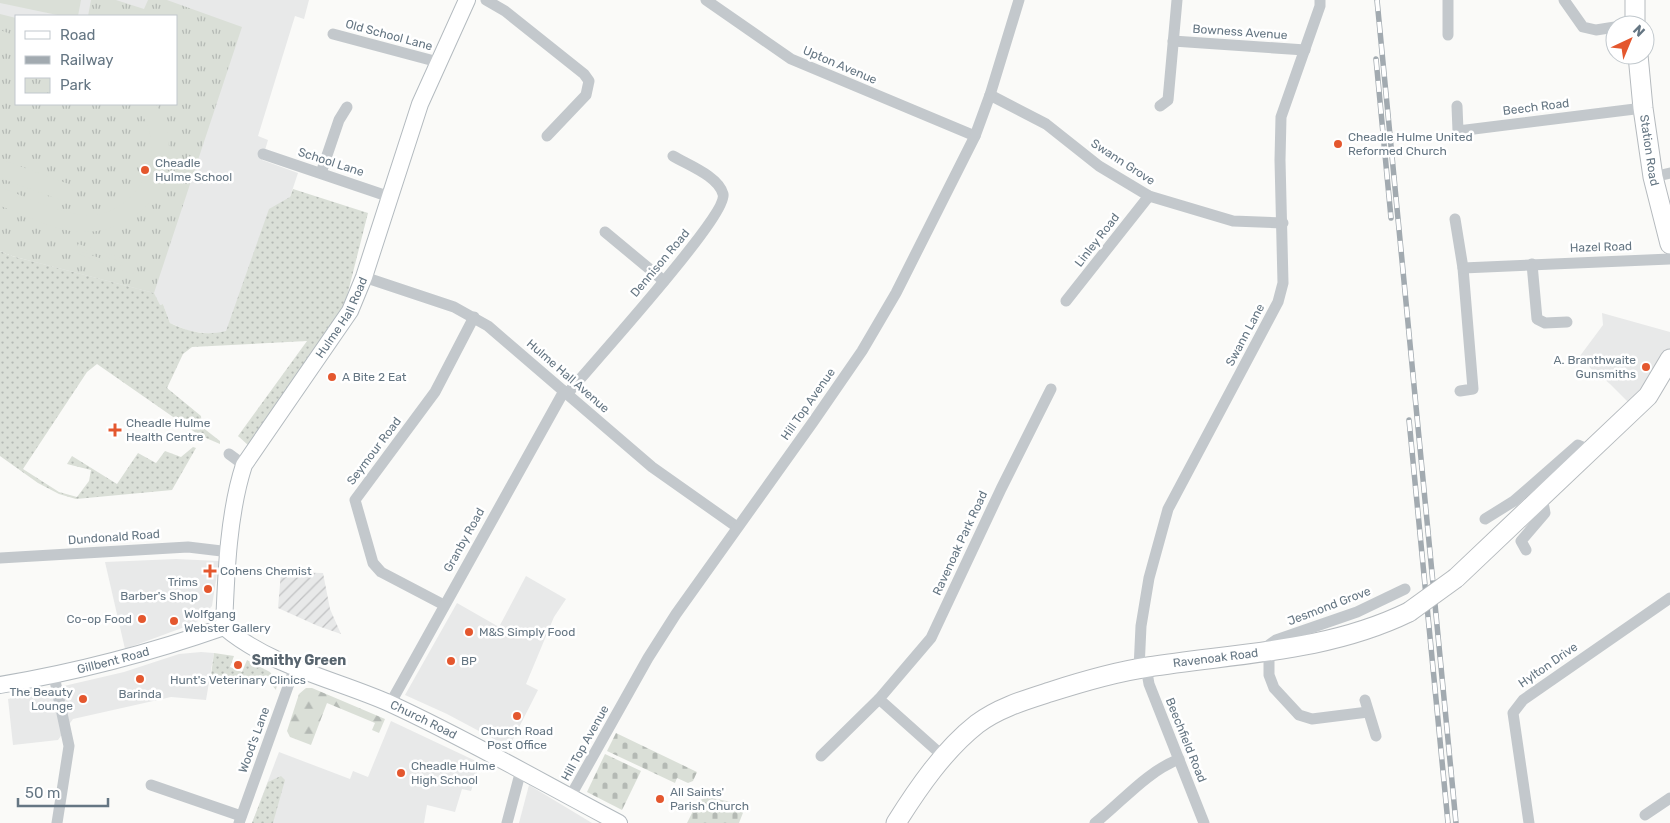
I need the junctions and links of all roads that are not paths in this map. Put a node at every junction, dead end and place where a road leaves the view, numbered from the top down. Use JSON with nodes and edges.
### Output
{"nodes":[{"id":1,"x":467,"y":0,"type":"edge"},
{"id":2,"x":486,"y":0,"type":"edge"},
{"id":3,"x":706,"y":0,"type":"edge"},
{"id":4,"x":1018,"y":0,"type":"edge"},
{"id":5,"x":1177,"y":0,"type":"edge"},
{"id":6,"x":1320,"y":0,"type":"edge"},
{"id":7,"x":1448,"y":0,"type":"edge"},
{"id":8,"x":1564,"y":0,"type":"edge"},
{"id":9,"x":1635,"y":0,"type":"edge"},
{"id":10,"x":1634,"y":15,"type":"edge"},
{"id":11,"x":1605,"y":29,"type":"edge"},
{"id":12,"x":333,"y":34,"type":"dead end"},
{"id":13,"x":1448,"y":36,"type":"dead end"},
{"id":14,"x":1173,"y":41,"type":"junction"},
{"id":15,"x":1305,"y":50,"type":"junction"},
{"id":16,"x":438,"y":62,"type":"junction"},
{"id":17,"x":1639,"y":65,"type":"edge"},
{"id":18,"x":990,"y":95,"type":"junction"},
{"id":19,"x":1160,"y":106,"type":"dead end"},
{"id":20,"x":1457,"y":106,"type":"dead end"},
{"id":21,"x":347,"y":107,"type":"dead end"},
{"id":22,"x":1642,"y":108,"type":"junction"},
{"id":23,"x":547,"y":136,"type":"dead end"},
{"id":24,"x":975,"y":136,"type":"junction"},
{"id":25,"x":263,"y":154,"type":"dead end"},
{"id":26,"x":673,"y":156,"type":"dead end"},
{"id":27,"x":321,"y":173,"type":"junction"},
{"id":28,"x":1662,"y":175,"type":"edge"},
{"id":29,"x":1149,"y":196,"type":"junction"},
{"id":30,"x":390,"y":197,"type":"junction"},
{"id":31,"x":1454,"y":220,"type":"dead end"},
{"id":32,"x":1283,"y":223,"type":"junction"},
{"id":33,"x":605,"y":232,"type":"dead end"},
{"id":34,"x":1670,"y":244,"type":"edge"},
{"id":35,"x":1670,"y":260,"type":"edge"},
{"id":36,"x":1532,"y":264,"type":"junction"},
{"id":37,"x":1463,"y":268,"type":"junction"},
{"id":38,"x":364,"y":277,"type":"junction"},
{"id":39,"x":664,"y":281,"type":"junction"},
{"id":40,"x":1066,"y":301,"type":"dead end"},
{"id":41,"x":474,"y":317,"type":"junction"},
{"id":42,"x":1568,"y":322,"type":"dead end"},
{"id":43,"x":1670,"y":364,"type":"edge"},
{"id":44,"x":1670,"y":383,"type":"edge"},
{"id":45,"x":1051,"y":389,"type":"dead end"},
{"id":46,"x":1460,"y":391,"type":"dead end"},
{"id":47,"x":566,"y":393,"type":"junction"},
{"id":48,"x":1648,"y":396,"type":"junction"},
{"id":49,"x":1592,"y":451,"type":"junction"},
{"id":50,"x":229,"y":454,"type":"dead end"},
{"id":51,"x":244,"y":465,"type":"junction"},
{"id":52,"x":1542,"y":497,"type":"junction"},
{"id":53,"x":1485,"y":519,"type":"dead end"},
{"id":54,"x":736,"y":528,"type":"junction"},
{"id":55,"x":1526,"y":550,"type":"dead end"},
{"id":56,"x":230,"y":552,"type":"junction"},
{"id":57,"x":0,"y":558,"type":"edge"},
{"id":58,"x":1405,"y":588,"type":"dead end"},
{"id":59,"x":1670,"y":598,"type":"edge"},
{"id":60,"x":444,"y":605,"type":"junction"},
{"id":61,"x":224,"y":627,"type":"junction"},
{"id":62,"x":1270,"y":652,"type":"junction"},
{"id":63,"x":295,"y":667,"type":"junction"},
{"id":64,"x":1142,"y":668,"type":"junction"},
{"id":65,"x":54,"y":676,"type":"junction"},
{"id":66,"x":0,"y":685,"type":"edge"},
{"id":67,"x":879,"y":699,"type":"junction"},
{"id":68,"x":1365,"y":700,"type":"dead end"},
{"id":69,"x":390,"y":704,"type":"junction"},
{"id":70,"x":1368,"y":712,"type":"junction"},
{"id":71,"x":1376,"y":736,"type":"dead end"},
{"id":72,"x":822,"y":756,"type":"dead end"},
{"id":73,"x":944,"y":757,"type":"junction"},
{"id":74,"x":1179,"y":760,"type":"junction"},
{"id":75,"x":521,"y":770,"type":"junction"},
{"id":76,"x":151,"y":785,"type":"dead end"},
{"id":77,"x":570,"y":797,"type":"junction"},
{"id":78,"x":1670,"y":798,"type":"edge"},
{"id":79,"x":1645,"y":815,"type":"dead end"},
{"id":80,"x":240,"y":820,"type":"edge"},
{"id":81,"x":57,"y":823,"type":"edge"},
{"id":82,"x":508,"y":823,"type":"edge"},
{"id":83,"x":619,"y":823,"type":"edge"},
{"id":84,"x":896,"y":823,"type":"edge"},
{"id":85,"x":1095,"y":823,"type":"edge"},
{"id":86,"x":1204,"y":823,"type":"edge"},
{"id":87,"x":1529,"y":823,"type":"edge"}],
"edges":[{"from":1,"to":16,"type":"main road","name":"Hulme Hall Road"},
{"from":2,"to":23,"type":"street"},
{"from":3,"to":24,"type":"street","name":"Upton Avenue"},
{"from":4,"to":18,"type":"street","name":"Hill Top Avenue"},
{"from":5,"to":14,"type":"street","name":"Bowness Avenue"},
{"from":6,"to":15,"type":"street","name":"Swann Lane"},
{"from":7,"to":13,"type":"street"},
{"from":8,"to":11,"type":"street"},
{"from":9,"to":10,"type":"main road"},
{"from":12,"to":16,"type":"street","name":"Old School Lane"},
{"from":14,"to":15,"type":"street","name":"Bowness Avenue"},
{"from":14,"to":19,"type":"street","name":"Bowness Avenue"},
{"from":15,"to":32,"type":"street","name":"Swann Lane"},
{"from":16,"to":30,"type":"main road","name":"Hulme Hall Road"},
{"from":17,"to":22,"type":"main road","name":"Station Road"},
{"from":18,"to":24,"type":"street","name":"Hill Top Avenue"},
{"from":18,"to":29,"type":"street","name":"Swann Grove"},
{"from":20,"to":22,"type":"street","name":"Beech Road"},
{"from":21,"to":27,"type":"street"},
{"from":22,"to":28,"type":"main road","name":"Station Road"},
{"from":24,"to":54,"type":"street","name":"Hill Top Avenue"},
{"from":25,"to":27,"type":"street","name":"School Lane"},
{"from":26,"to":39,"type":"street","name":"Dennison Road"},
{"from":27,"to":30,"type":"street","name":"School Lane"},
{"from":28,"to":34,"type":"main road","name":"Station Road"},
{"from":29,"to":32,"type":"street","name":"Swann Grove"},
{"from":29,"to":40,"type":"street","name":"Linley Road"},
{"from":30,"to":38,"type":"main road","name":"Hulme Hall Road"},
{"from":31,"to":37,"type":"street"},
{"from":32,"to":64,"type":"street","name":"Swann Lane"},
{"from":33,"to":39,"type":"street"},
{"from":35,"to":36,"type":"street","name":"Hazel Road"},
{"from":36,"to":37,"type":"street","name":"Hazel Road"},
{"from":36,"to":42,"type":"street"},
{"from":37,"to":46,"type":"street"},
{"from":38,"to":41,"type":"street","name":"Hulme Hall Avenue"},
{"from":38,"to":51,"type":"main road","name":"Hulme Hall Road"},
{"from":39,"to":47,"type":"street","name":"Dennison Road"},
{"from":41,"to":47,"type":"street","name":"Hulme Hall Avenue"},
{"from":41,"to":60,"type":"street","name":"Seymour Road"},
{"from":43,"to":48,"type":"main road","name":"Ravenoak Road"},
{"from":44,"to":48,"type":"main road","name":"Ravenoak Road"},
{"from":45,"to":67,"type":"street","name":"Ravenoak Park Road"},
{"from":47,"to":54,"type":"street","name":"Hulme Hall Avenue"},
{"from":47,"to":60,"type":"street","name":"Granby Road"},
{"from":48,"to":49,"type":"main road","name":"Ravenoak Road"},
{"from":49,"to":52,"type":"main road","name":"Ravenoak Road"},
{"from":49,"to":53,"type":"street"},
{"from":50,"to":51,"type":"street"},
{"from":51,"to":56,"type":"main road","name":"Hulme Hall Road"},
{"from":52,"to":55,"type":"street"},
{"from":52,"to":62,"type":"main road","name":"Ravenoak Road","bridge":true},
{"from":54,"to":77,"type":"street","name":"Hill Top Avenue"},
{"from":56,"to":57,"type":"street","name":"Dundonald Road"},
{"from":56,"to":61,"type":"main road","name":"Hulme Hall Road"},
{"from":58,"to":62,"type":"street","name":"Jesmond Grove"},
{"from":59,"to":87,"type":"street","name":"Hylton Drive"},
{"from":60,"to":69,"type":"street","name":"Granby Road"},
{"from":61,"to":63,"type":"main road","name":"Church Road"},
{"from":61,"to":65,"type":"main road","name":"Gillbent Road"},
{"from":62,"to":64,"type":"main road","name":"Ravenoak Road"},
{"from":62,"to":70,"type":"street"},
{"from":63,"to":69,"type":"main road","name":"Church Road"},
{"from":63,"to":80,"type":"street","name":"Wood's Lane"},
{"from":64,"to":73,"type":"main road","name":"Ravenoak Road"},
{"from":64,"to":74,"type":"street","name":"Beechfield Road"},
{"from":65,"to":66,"type":"main road","name":"Gillbent Road"},
{"from":65,"to":81,"type":"street"},
{"from":67,"to":72,"type":"street","name":"Ravenoak Park Road"},
{"from":67,"to":73,"type":"street"},
{"from":68,"to":70,"type":"street"},
{"from":69,"to":75,"type":"main road","name":"Church Road"},
{"from":70,"to":71,"type":"street"},
{"from":73,"to":84,"type":"main road","name":"Ravenoak Road"},
{"from":74,"to":85,"type":"street"},
{"from":74,"to":86,"type":"street","name":"Beechfield Road"},
{"from":75,"to":77,"type":"main road","name":"Church Road"},
{"from":75,"to":82,"type":"street"},
{"from":76,"to":80,"type":"street"},
{"from":77,"to":83,"type":"main road","name":"Church Road"},
{"from":78,"to":79,"type":"street"}]}
